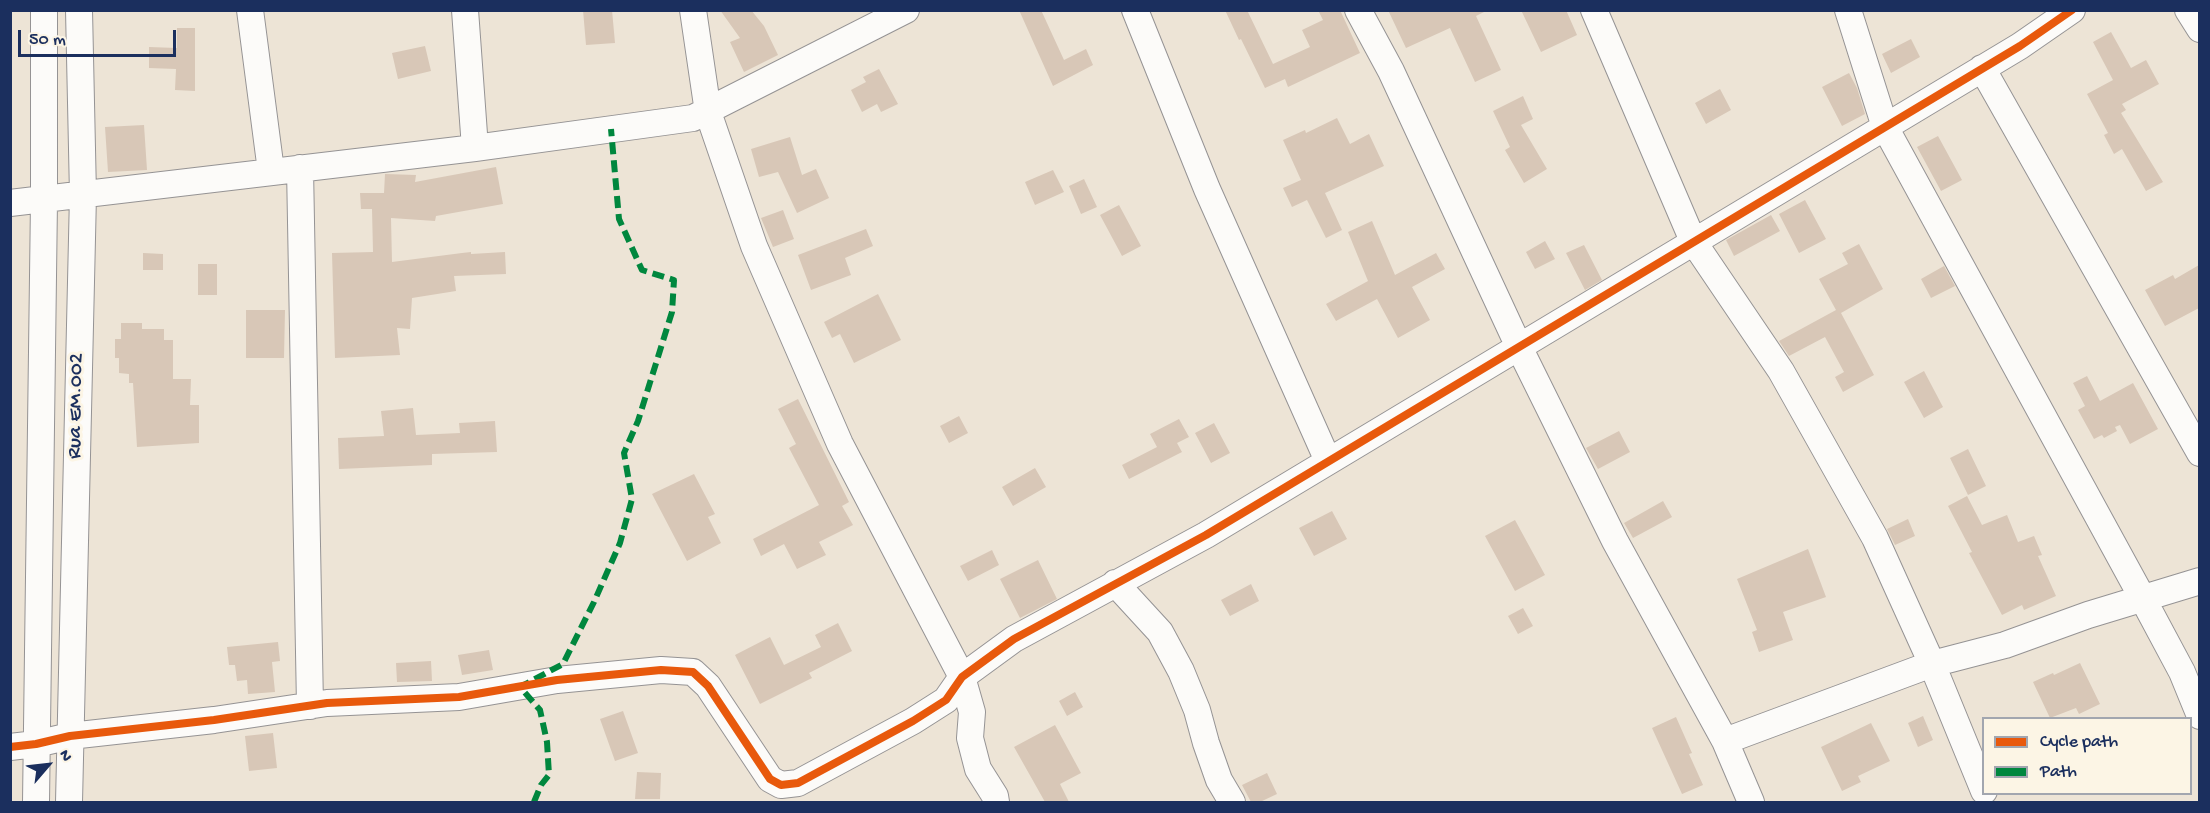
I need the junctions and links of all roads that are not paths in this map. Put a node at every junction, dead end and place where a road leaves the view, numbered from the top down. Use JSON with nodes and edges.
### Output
{"nodes":[{"id":1,"x":44,"y":10,"type":"edge"},
{"id":2,"x":79,"y":10,"type":"edge"},
{"id":3,"x":250,"y":10,"type":"edge"},
{"id":4,"x":465,"y":10,"type":"edge"},
{"id":5,"x":693,"y":10,"type":"edge"},
{"id":6,"x":906,"y":10,"type":"edge"},
{"id":7,"x":1135,"y":10,"type":"edge"},
{"id":8,"x":1358,"y":10,"type":"edge"},
{"id":9,"x":1594,"y":10,"type":"edge"},
{"id":10,"x":1848,"y":10,"type":"edge"},
{"id":11,"x":2072,"y":10,"type":"edge"},
{"id":12,"x":2188,"y":10,"type":"edge"},
{"id":13,"x":2199,"y":29,"type":"edge"},
{"id":14,"x":1982,"y":68,"type":"junction"},
{"id":15,"x":708,"y":112,"type":"junction"},
{"id":16,"x":1885,"y":127,"type":"junction"},
{"id":17,"x":475,"y":148,"type":"junction"},
{"id":18,"x":300,"y":168,"type":"junction"},
{"id":19,"x":271,"y":171,"type":"junction"},
{"id":20,"x":82,"y":195,"type":"junction"},
{"id":21,"x":44,"y":201,"type":"junction"},
{"id":22,"x":10,"y":203,"type":"edge"},
{"id":23,"x":1694,"y":242,"type":"junction"},
{"id":24,"x":1519,"y":347,"type":"junction"},
{"id":25,"x":2199,"y":453,"type":"edge"},
{"id":26,"x":1328,"y":461,"type":"junction"},
{"id":27,"x":2199,"y":581,"type":"edge"},
{"id":28,"x":1115,"y":583,"type":"junction"},
{"id":29,"x":2143,"y":599,"type":"junction"},
{"id":30,"x":1932,"y":664,"type":"junction"},
{"id":31,"x":962,"y":677,"type":"junction"},
{"id":32,"x":310,"y":706,"type":"junction"},
{"id":33,"x":2199,"y":716,"type":"edge"},
{"id":34,"x":70,"y":736,"type":"junction"},
{"id":35,"x":1725,"y":741,"type":"junction"},
{"id":36,"x":36,"y":744,"type":"junction"},
{"id":37,"x":10,"y":747,"type":"edge"},
{"id":38,"x":1982,"y":787,"type":"edge"},
{"id":39,"x":36,"y":802,"type":"edge"},
{"id":40,"x":69,"y":802,"type":"edge"},
{"id":41,"x":996,"y":802,"type":"edge"},
{"id":42,"x":1232,"y":802,"type":"edge"},
{"id":43,"x":1751,"y":802,"type":"edge"}],
"edges":[{"from":1,"to":21,"type":"street","name":"Rua EM.002"},
{"from":2,"to":20,"type":"street","name":"Rua EM.002"},
{"from":3,"to":19,"type":"street"},
{"from":4,"to":17,"type":"street"},
{"from":5,"to":15,"type":"street"},
{"from":6,"to":15,"type":"street"},
{"from":7,"to":26,"type":"street"},
{"from":8,"to":24,"type":"street"},
{"from":9,"to":23,"type":"street"},
{"from":10,"to":16,"type":"street"},
{"from":11,"to":14,"type":"street"},
{"from":12,"to":13,"type":"street"},
{"from":14,"to":16,"type":"street"},
{"from":14,"to":25,"type":"street"},
{"from":15,"to":17,"type":"street"},
{"from":15,"to":31,"type":"street"},
{"from":16,"to":23,"type":"street"},
{"from":16,"to":29,"type":"street"},
{"from":17,"to":18,"type":"street"},
{"from":18,"to":19,"type":"street"},
{"from":18,"to":32,"type":"street"},
{"from":19,"to":20,"type":"street"},
{"from":20,"to":21,"type":"street"},
{"from":20,"to":34,"type":"street","name":"Rua EM.002"},
{"from":21,"to":22,"type":"street"},
{"from":21,"to":36,"type":"street","name":"Rua EM.002"},
{"from":23,"to":24,"type":"street"},
{"from":23,"to":30,"type":"street"},
{"from":24,"to":26,"type":"street"},
{"from":24,"to":35,"type":"street"},
{"from":26,"to":28,"type":"street"},
{"from":27,"to":29,"type":"street"},
{"from":28,"to":31,"type":"street"},
{"from":28,"to":42,"type":"street"},
{"from":29,"to":30,"type":"street"},
{"from":29,"to":33,"type":"street"},
{"from":30,"to":35,"type":"street"},
{"from":30,"to":38,"type":"street"},
{"from":31,"to":32,"type":"street"},
{"from":31,"to":41,"type":"street"},
{"from":32,"to":34,"type":"street"},
{"from":34,"to":36,"type":"street"},
{"from":34,"to":40,"type":"street","name":"Rua EM.002"},
{"from":35,"to":43,"type":"street"},
{"from":36,"to":37,"type":"street"},
{"from":36,"to":39,"type":"street","name":"Rua EM.002"}]}
